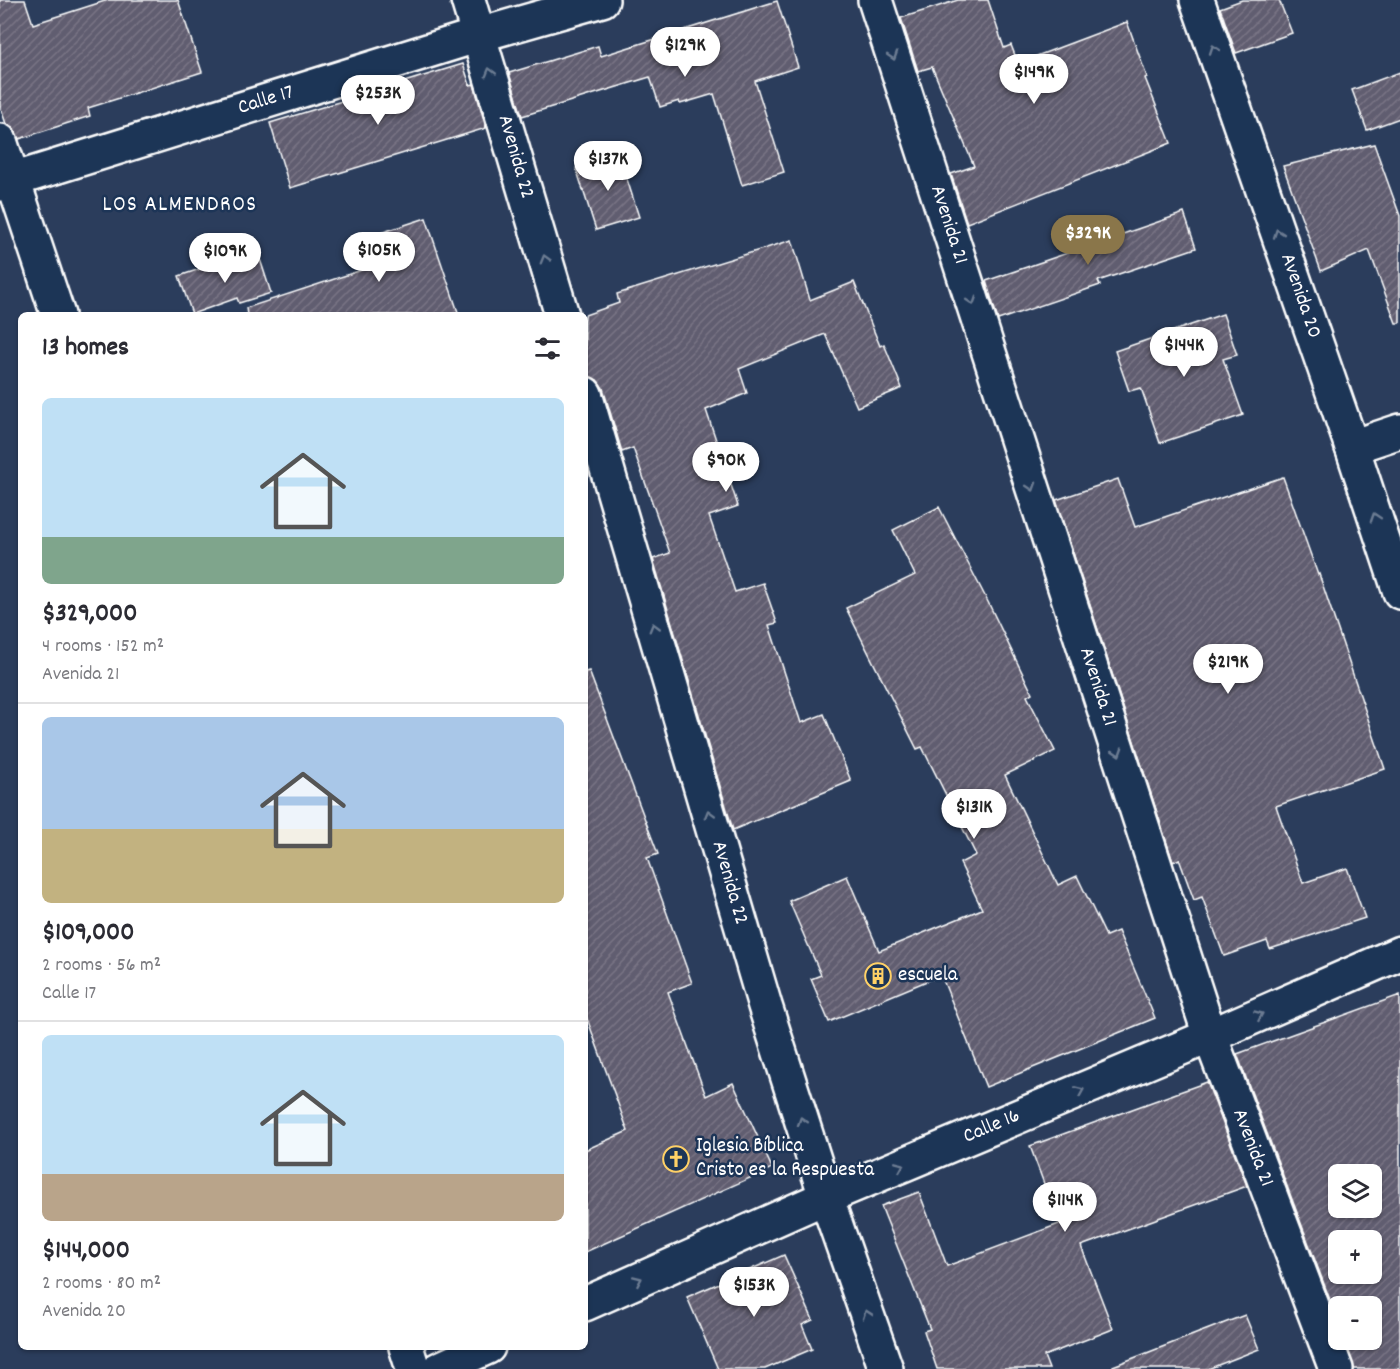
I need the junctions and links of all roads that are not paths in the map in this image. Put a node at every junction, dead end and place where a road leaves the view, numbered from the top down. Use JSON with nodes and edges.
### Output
{"nodes":[{"id":1,"x":468,"y":0,"type":"edge"},
{"id":2,"x":602,"y":0,"type":"edge"},
{"id":3,"x":875,"y":0,"type":"edge"},
{"id":4,"x":1197,"y":0,"type":"edge"},
{"id":5,"x":479,"y":35,"type":"junction"},
{"id":6,"x":0,"y":141,"type":"edge"},
{"id":7,"x":6,"y":182,"type":"edge"},
{"id":8,"x":57,"y":312,"type":"edge"},
{"id":9,"x":561,"y":312,"type":"edge"},
{"id":10,"x":588,"y":404,"type":"edge"},
{"id":11,"x":1400,"y":431,"type":"edge"},
{"id":12,"x":1352,"y":447,"type":"junction"},
{"id":13,"x":1400,"y":592,"type":"edge"},
{"id":14,"x":1400,"y":953,"type":"edge"},
{"id":15,"x":1210,"y":1036,"type":"junction"},
{"id":16,"x":826,"y":1197,"type":"junction"},
{"id":17,"x":588,"y":1303,"type":"edge"},
{"id":18,"x":407,"y":1350,"type":"edge"},
{"id":19,"x":481,"y":1350,"type":"edge"},
{"id":20,"x":413,"y":1369,"type":"edge"},
{"id":21,"x":439,"y":1369,"type":"edge"},
{"id":22,"x":886,"y":1369,"type":"edge"},
{"id":23,"x":1336,"y":1369,"type":"edge"}],
"edges":[{"from":1,"to":5,"type":"street","name":"Avenida 22"},
{"from":2,"to":5,"type":"street","name":"Calle 17"},
{"from":3,"to":15,"type":"street","name":"Avenida 21","one_way":true},
{"from":12,"to":4,"type":"street","name":"Avenida 20","one_way":true},
{"from":5,"to":7,"type":"street","name":"Calle 17"},
{"from":9,"to":5,"type":"street","name":"Avenida 22","one_way":true},
{"from":6,"to":7,"type":"street"},
{"from":7,"to":8,"type":"street"},
{"from":16,"to":10,"type":"street","name":"Avenida 22","one_way":true},
{"from":11,"to":12,"type":"street"},
{"from":13,"to":12,"type":"street","name":"Avenida 20","one_way":true},
{"from":15,"to":14,"type":"street","name":"Calle 16","one_way":true},
{"from":16,"to":15,"type":"street","name":"Calle 16","one_way":true},
{"from":15,"to":23,"type":"street","name":"Avenida 21"},
{"from":17,"to":16,"type":"street","name":"Calle 16","one_way":true},
{"from":22,"to":16,"type":"street","name":"Avenida 22","one_way":true},
{"from":18,"to":20,"type":"street"},
{"from":19,"to":21,"type":"street"}]}
